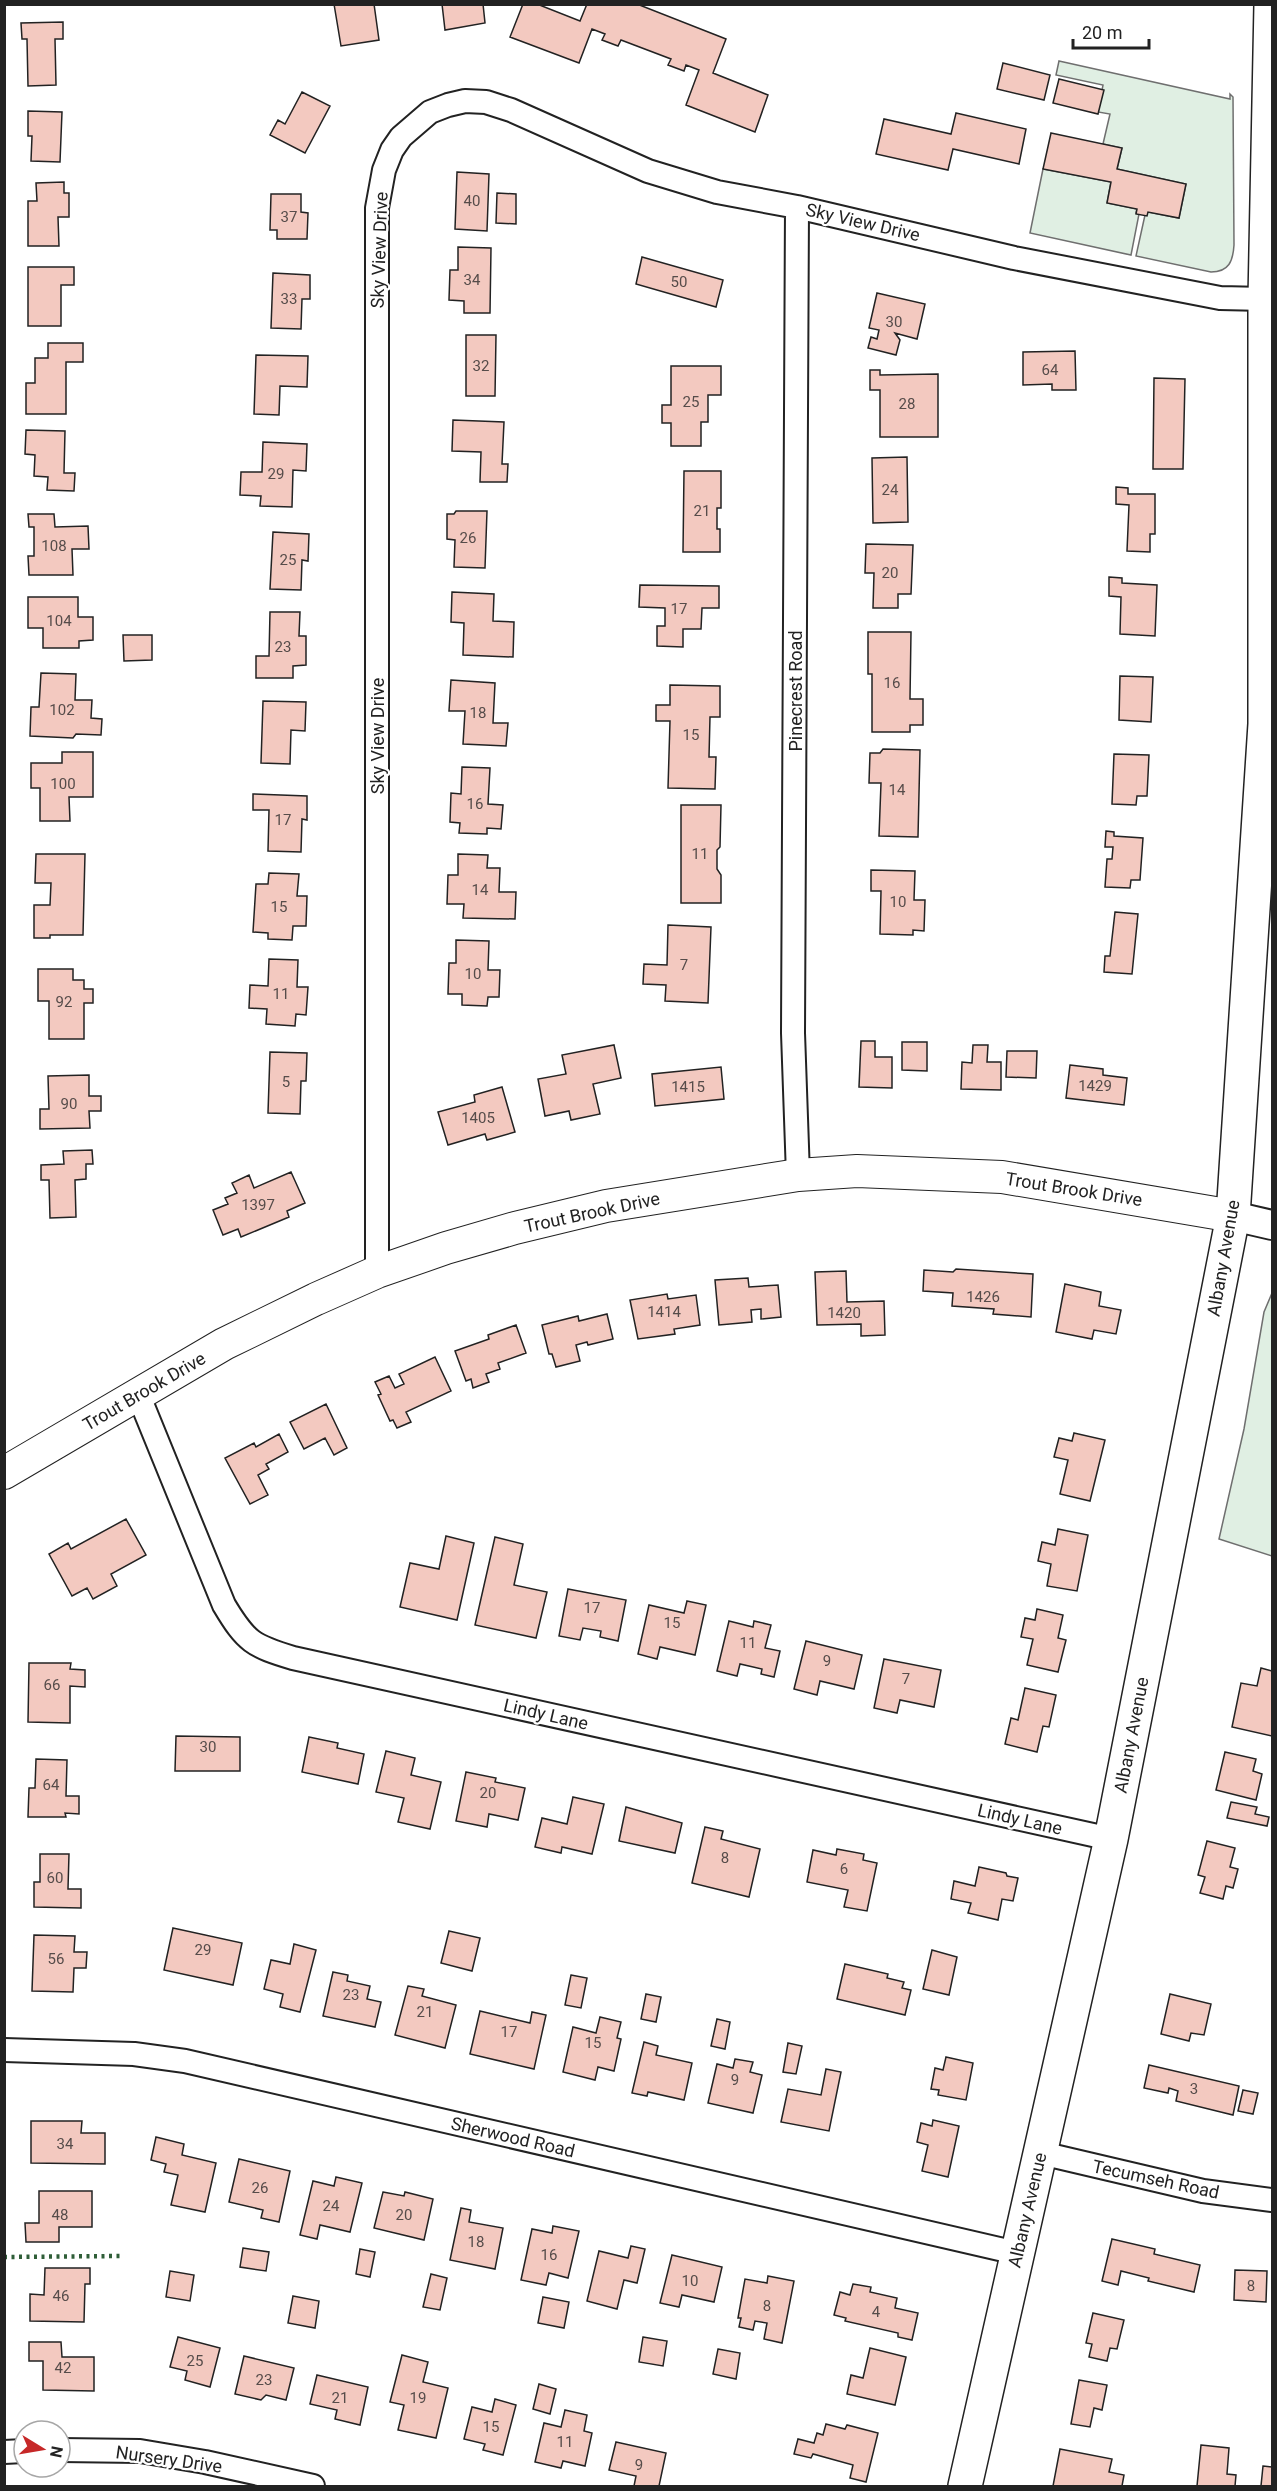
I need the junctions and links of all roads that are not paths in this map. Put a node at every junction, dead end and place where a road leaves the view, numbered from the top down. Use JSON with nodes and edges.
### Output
{"nodes":[{"id":1,"x":1271,"y":4,"type":"edge"},
{"id":2,"x":1271,"y":55,"type":"edge"},
{"id":3,"x":797,"y":207,"type":"junction"},
{"id":4,"x":1265,"y":299,"type":"junction"},
{"id":5,"x":798,"y":1175,"type":"junction"},
{"id":6,"x":1233,"y":1216,"type":"junction"},
{"id":7,"x":1272,"y":1225,"type":"edge"},
{"id":8,"x":377,"y":1272,"type":"junction"},
{"id":9,"x":138,"y":1394,"type":"junction"},
{"id":10,"x":4,"y":1473,"type":"edge"},
{"id":11,"x":1111,"y":1839,"type":"junction"},
{"id":12,"x":4,"y":2050,"type":"edge"},
{"id":13,"x":1041,"y":2153,"type":"junction"},
{"id":14,"x":1272,"y":2200,"type":"edge"},
{"id":15,"x":1017,"y":2253,"type":"junction"},
{"id":16,"x":72,"y":2450,"type":"edge"},
{"id":17,"x":312,"y":2487,"type":"edge"},
{"id":18,"x":965,"y":2487,"type":"edge"}],
"edges":[{"from":1,"to":2,"type":"highway","name":"Albany Avenue"},
{"from":2,"to":4,"type":"highway","name":"Albany Avenue"},
{"from":3,"to":4,"type":"street","name":"Sky View Drive"},
{"from":3,"to":5,"type":"street","name":"Pinecrest Road"},
{"from":3,"to":8,"type":"street","name":"Sky View Drive"},
{"from":4,"to":6,"type":"highway","name":"Albany Avenue"},
{"from":5,"to":6,"type":"main road","name":"Trout Brook Drive"},
{"from":5,"to":8,"type":"main road","name":"Trout Brook Drive"},
{"from":6,"to":7,"type":"street"},
{"from":6,"to":11,"type":"highway","name":"Albany Avenue"},
{"from":8,"to":9,"type":"main road","name":"Trout Brook Drive"},
{"from":9,"to":10,"type":"main road","name":"Trout Brook Drive"},
{"from":9,"to":11,"type":"street","name":"Lindy Lane"},
{"from":11,"to":13,"type":"highway","name":"Albany Avenue"},
{"from":12,"to":15,"type":"street","name":"Sherwood Road"},
{"from":13,"to":14,"type":"street","name":"Tecumseh Road"},
{"from":13,"to":15,"type":"highway","name":"Albany Avenue"},
{"from":15,"to":18,"type":"highway","name":"Albany Avenue"},
{"from":16,"to":17,"type":"street","name":"Nursery Drive"}]}
